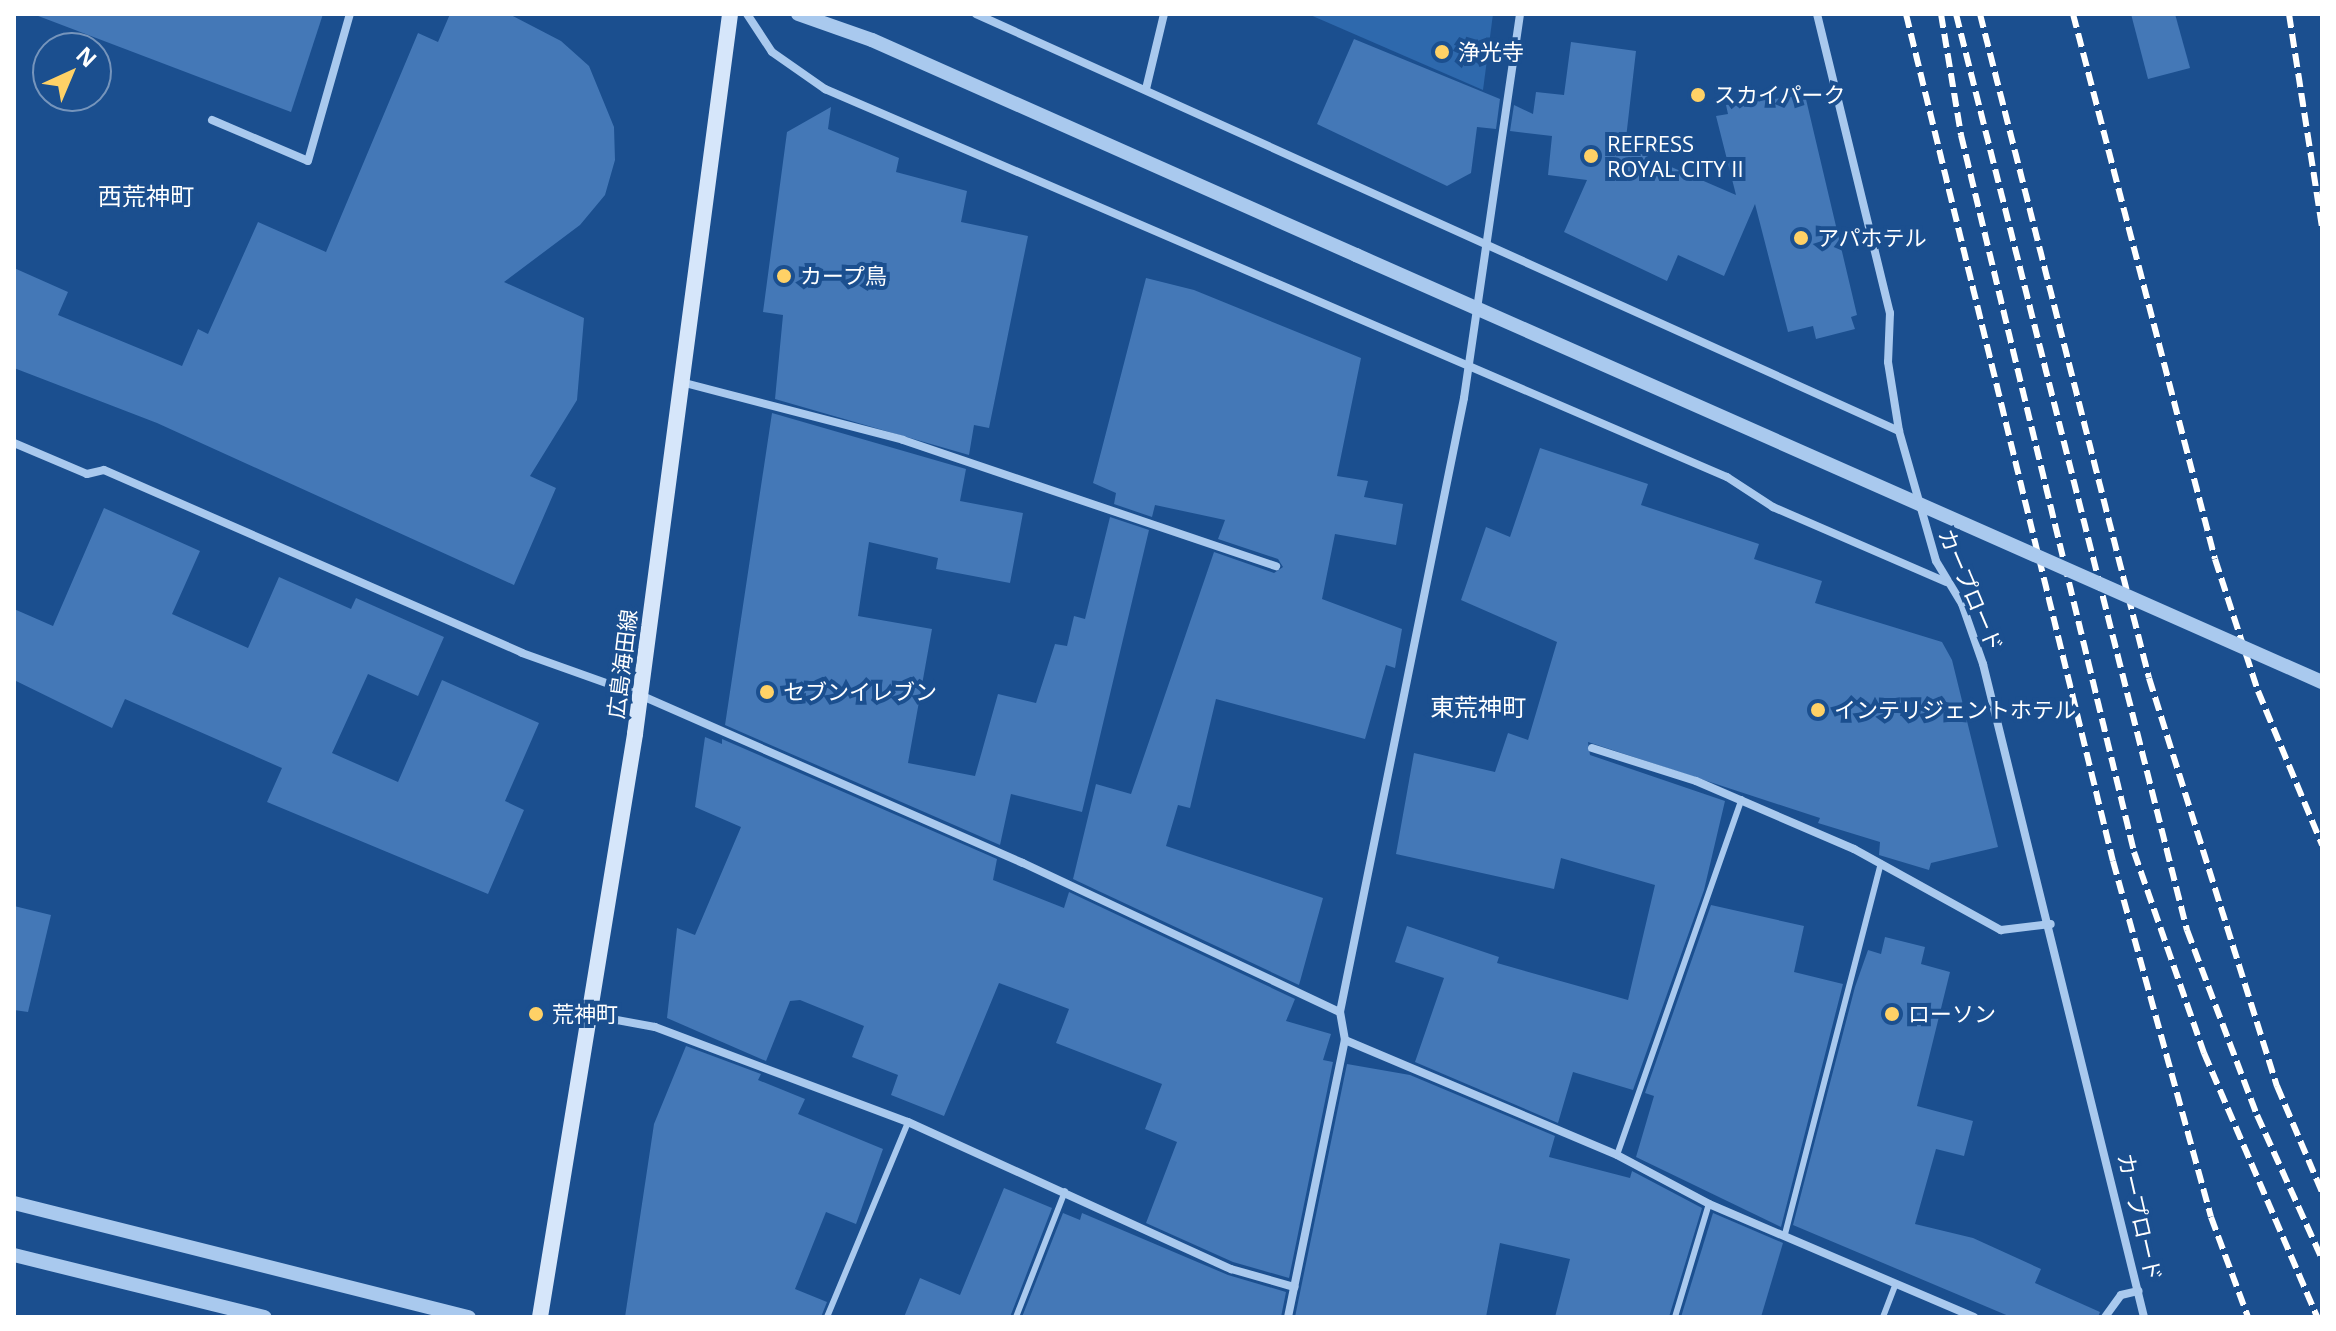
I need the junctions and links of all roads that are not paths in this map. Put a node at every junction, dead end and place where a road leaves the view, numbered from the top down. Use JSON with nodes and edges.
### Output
{"nodes":[{"id":1,"x":350,"y":14,"type":"edge"},
{"id":2,"x":730,"y":14,"type":"edge"},
{"id":3,"x":747,"y":14,"type":"edge"},
{"id":4,"x":798,"y":14,"type":"edge"},
{"id":5,"x":976,"y":14,"type":"edge"},
{"id":6,"x":1164,"y":14,"type":"edge"},
{"id":7,"x":1520,"y":14,"type":"edge"},
{"id":8,"x":1817,"y":14,"type":"edge"},
{"id":9,"x":1146,"y":89,"type":"junction"},
{"id":10,"x":212,"y":120,"type":"dead end"},
{"id":11,"x":1487,"y":246,"type":"junction"},
{"id":12,"x":1469,"y":366,"type":"junction"},
{"id":13,"x":680,"y":382,"type":"junction"},
{"id":14,"x":1899,"y":431,"type":"junction"},
{"id":15,"x":14,"y":443,"type":"edge"},
{"id":16,"x":1276,"y":566,"type":"dead end"},
{"id":17,"x":1947,"y":582,"type":"junction"},
{"id":18,"x":2322,"y":682,"type":"edge"},
{"id":19,"x":640,"y":695,"type":"junction"},
{"id":20,"x":1592,"y":748,"type":"dead end"},
{"id":21,"x":1742,"y":799,"type":"junction"},
{"id":22,"x":1881,"y":863,"type":"junction"},
{"id":23,"x":2051,"y":924,"type":"junction"},
{"id":24,"x":1340,"y":1012,"type":"junction"},
{"id":25,"x":589,"y":1015,"type":"junction"},
{"id":26,"x":1345,"y":1040,"type":"junction"},
{"id":27,"x":908,"y":1122,"type":"junction"},
{"id":28,"x":1617,"y":1155,"type":"junction"},
{"id":29,"x":1065,"y":1191,"type":"junction"},
{"id":30,"x":14,"y":1203,"type":"edge"},
{"id":31,"x":1709,"y":1204,"type":"junction"},
{"id":32,"x":1785,"y":1234,"type":"junction"},
{"id":33,"x":14,"y":1255,"type":"edge"},
{"id":34,"x":1896,"y":1283,"type":"junction"},
{"id":35,"x":1294,"y":1287,"type":"junction"},
{"id":36,"x":2139,"y":1291,"type":"junction"},
{"id":37,"x":264,"y":1317,"type":"edge"},
{"id":38,"x":469,"y":1317,"type":"edge"},
{"id":39,"x":540,"y":1317,"type":"edge"},
{"id":40,"x":827,"y":1317,"type":"edge"},
{"id":41,"x":1016,"y":1317,"type":"edge"},
{"id":42,"x":1288,"y":1317,"type":"edge"},
{"id":43,"x":1675,"y":1317,"type":"edge"},
{"id":44,"x":1883,"y":1317,"type":"edge"},
{"id":45,"x":1974,"y":1317,"type":"edge"},
{"id":46,"x":2105,"y":1317,"type":"edge"},
{"id":47,"x":2144,"y":1317,"type":"edge"}],
"edges":[{"from":1,"to":10,"type":"street"},
{"from":2,"to":13,"type":"main road","name":"広島海田線"},
{"from":3,"to":12,"type":"street"},
{"from":4,"to":18,"type":"street","bridge":true},
{"from":5,"to":9,"type":"street"},
{"from":6,"to":9,"type":"street"},
{"from":7,"to":11,"type":"street"},
{"from":8,"to":14,"type":"street","name":"カープロード"},
{"from":9,"to":11,"type":"street"},
{"from":11,"to":12,"type":"street"},
{"from":11,"to":14,"type":"street"},
{"from":12,"to":17,"type":"street"},
{"from":12,"to":24,"type":"street"},
{"from":13,"to":16,"type":"street"},
{"from":13,"to":19,"type":"main road","name":"広島海田線"},
{"from":14,"to":17,"type":"street","name":"カープロード"},
{"from":15,"to":19,"type":"street"},
{"from":17,"to":23,"type":"street","name":"カープロード"},
{"from":19,"to":24,"type":"street"},
{"from":19,"to":25,"type":"main road","name":"広島海田線"},
{"from":20,"to":21,"type":"street"},
{"from":21,"to":22,"type":"street"},
{"from":21,"to":28,"type":"lane"},
{"from":22,"to":23,"type":"street"},
{"from":22,"to":32,"type":"lane"},
{"from":23,"to":36,"type":"street","name":"カープロード"},
{"from":24,"to":26,"type":"street"},
{"from":25,"to":27,"type":"street"},
{"from":25,"to":39,"type":"main road","name":"広島海田線"},
{"from":26,"to":28,"type":"street"},
{"from":26,"to":35,"type":"street"},
{"from":27,"to":29,"type":"street"},
{"from":27,"to":40,"type":"lane"},
{"from":28,"to":31,"type":"street"},
{"from":29,"to":35,"type":"street"},
{"from":29,"to":41,"type":"lane"},
{"from":30,"to":38,"type":"street"},
{"from":31,"to":32,"type":"street"},
{"from":31,"to":43,"type":"lane"},
{"from":32,"to":34,"type":"street"},
{"from":33,"to":37,"type":"street"},
{"from":34,"to":44,"type":"lane"},
{"from":34,"to":45,"type":"street"},
{"from":35,"to":42,"type":"street"},
{"from":36,"to":46,"type":"street"},
{"from":36,"to":47,"type":"street","name":"カープロード"}]}
